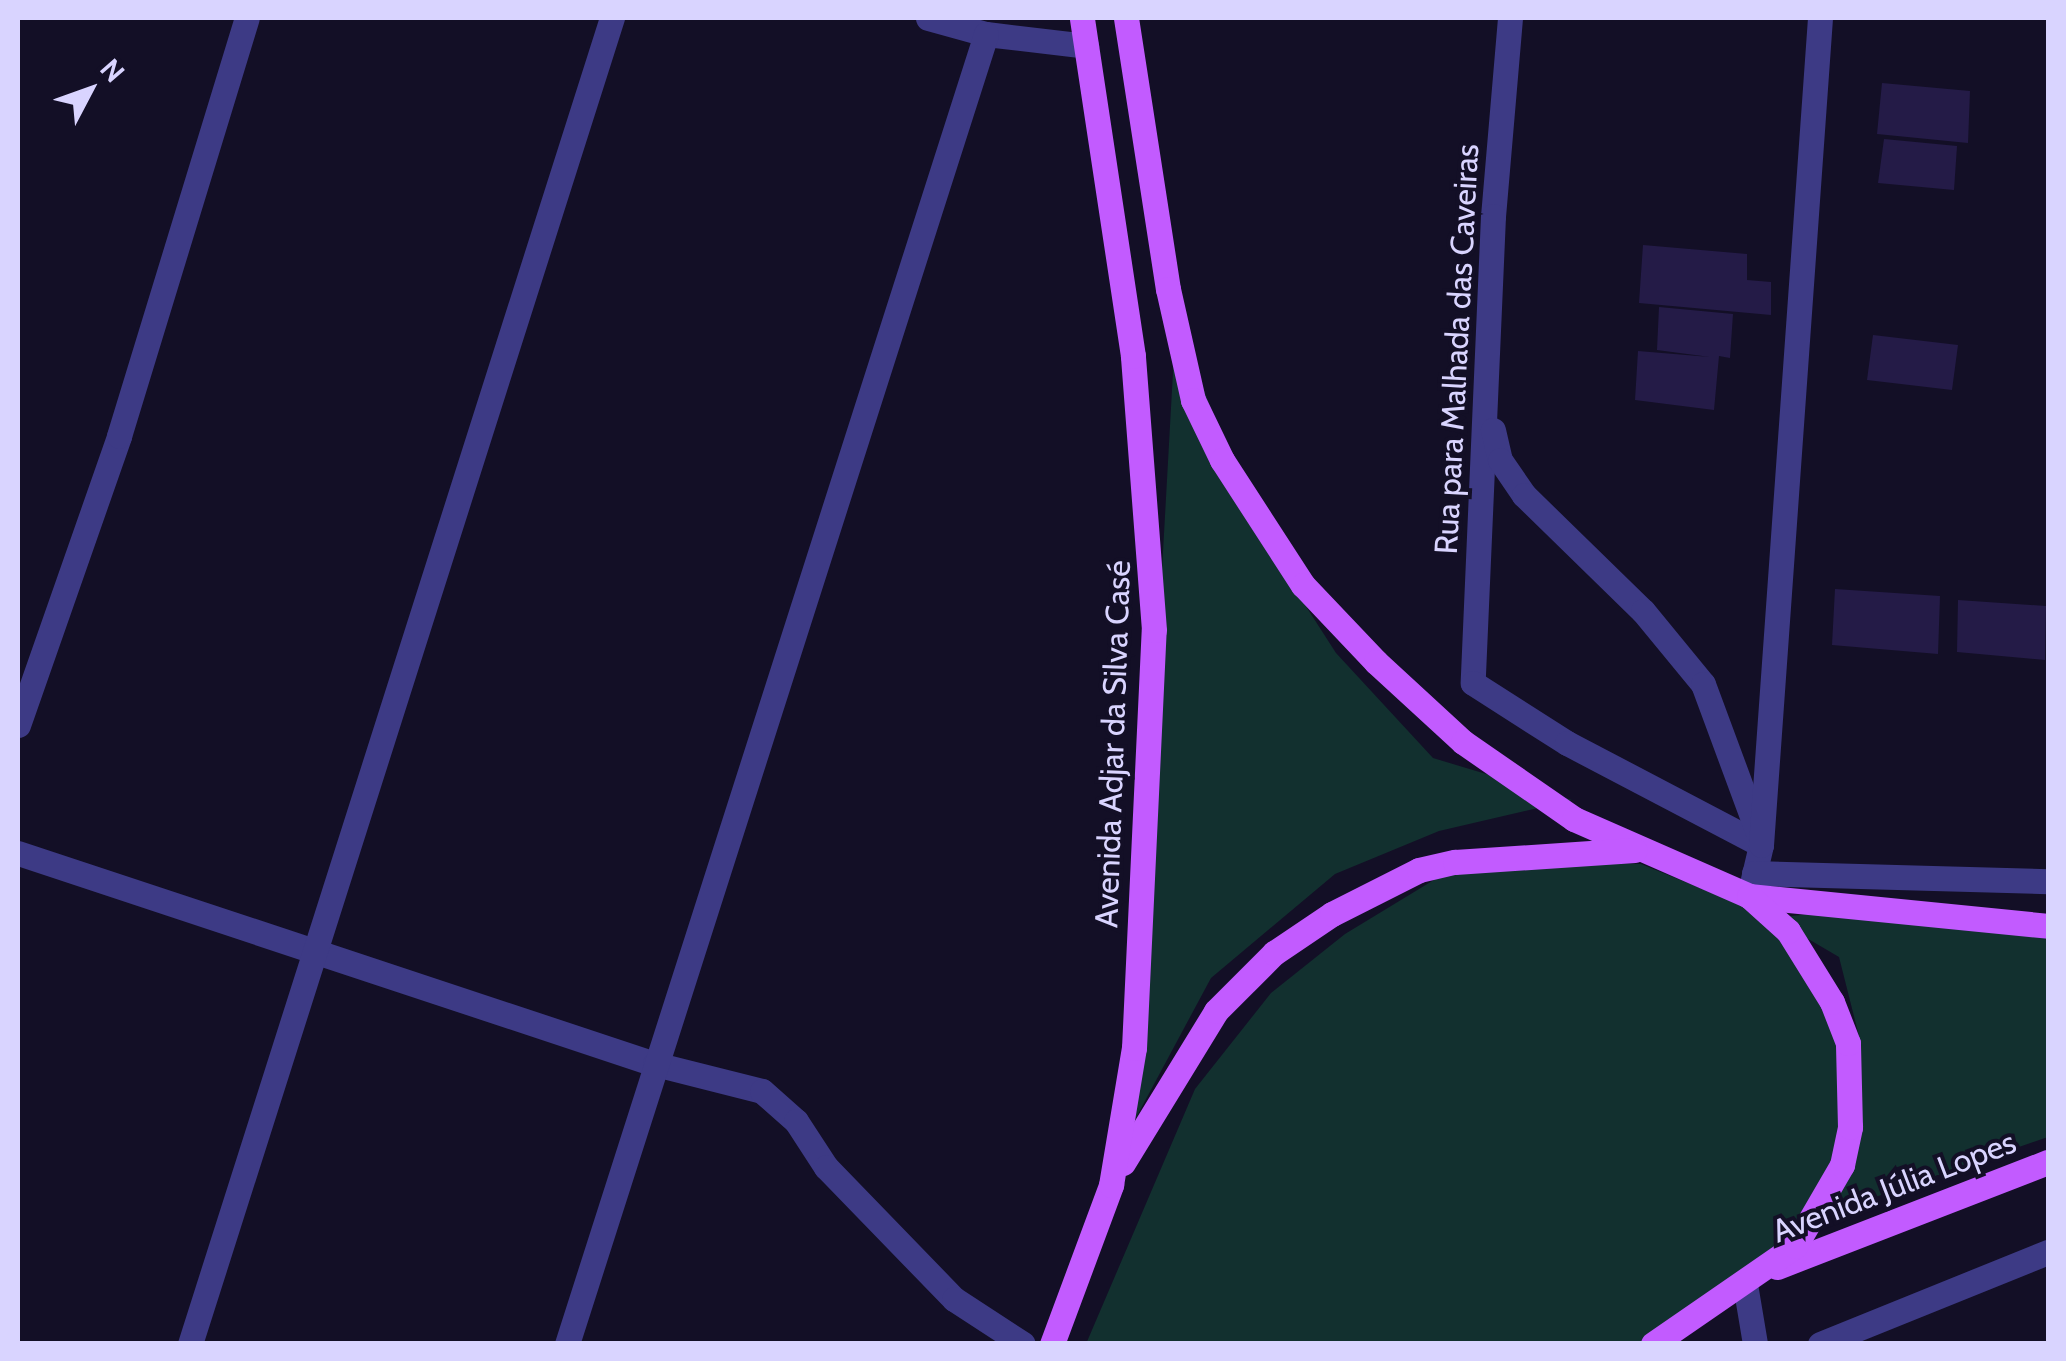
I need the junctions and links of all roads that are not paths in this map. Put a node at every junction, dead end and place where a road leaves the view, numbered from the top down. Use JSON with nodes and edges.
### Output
{"nodes":[{"id":1,"x":248,"y":18,"type":"edge"},
{"id":2,"x":612,"y":18,"type":"edge"},
{"id":3,"x":928,"y":18,"type":"edge"},
{"id":4,"x":1082,"y":18,"type":"edge"},
{"id":5,"x":1126,"y":18,"type":"edge"},
{"id":6,"x":1510,"y":18,"type":"edge"},
{"id":7,"x":1820,"y":18,"type":"edge"},
{"id":8,"x":986,"y":34,"type":"junction"},
{"id":9,"x":1086,"y":46,"type":"junction"},
{"id":10,"x":1485,"y":398,"type":"junction"},
{"id":11,"x":18,"y":725,"type":"edge"},
{"id":12,"x":1761,"y":845,"type":"junction"},
{"id":13,"x":1640,"y":850,"type":"junction"},
{"id":14,"x":18,"y":853,"type":"edge"},
{"id":15,"x":2048,"y":881,"type":"edge"},
{"id":16,"x":1752,"y":885,"type":"junction"},
{"id":17,"x":2048,"y":926,"type":"edge"},
{"id":18,"x":319,"y":954,"type":"junction"},
{"id":19,"x":655,"y":1064,"type":"junction"},
{"id":20,"x":2048,"y":1162,"type":"edge"},
{"id":21,"x":1112,"y":1185,"type":"junction"},
{"id":22,"x":2048,"y":1252,"type":"edge"},
{"id":23,"x":1754,"y":1278,"type":"junction"},
{"id":24,"x":190,"y":1344,"type":"edge"},
{"id":25,"x":567,"y":1344,"type":"edge"},
{"id":26,"x":1024,"y":1344,"type":"edge"},
{"id":27,"x":1052,"y":1344,"type":"edge"},
{"id":28,"x":1653,"y":1344,"type":"edge"},
{"id":29,"x":1755,"y":1344,"type":"edge"},
{"id":30,"x":1820,"y":1344,"type":"edge"}],
"edges":[{"from":1,"to":11,"type":"street"},
{"from":2,"to":18,"type":"street"},
{"from":3,"to":8,"type":"street"},
{"from":4,"to":9,"type":"main road","name":"Avenida Adjar da Silva Casé"},
{"from":5,"to":13,"type":"main road"},
{"from":6,"to":10,"type":"street","name":"Rua para Malhada das Caveiras"},
{"from":7,"to":12,"type":"street"},
{"from":8,"to":9,"type":"street"},
{"from":8,"to":19,"type":"street"},
{"from":9,"to":21,"type":"main road","name":"Avenida Adjar da Silva Casé"},
{"from":10,"to":12,"type":"street"},
{"from":10,"to":12,"type":"street","name":"Rua para Malhada das Caveiras"},
{"from":12,"to":16,"type":"street"},
{"from":13,"to":16,"type":"main road"},
{"from":13,"to":21,"type":"main road"},
{"from":14,"to":18,"type":"street"},
{"from":15,"to":16,"type":"street"},
{"from":16,"to":17,"type":"main road"},
{"from":16,"to":23,"type":"main road"},
{"from":18,"to":19,"type":"street"},
{"from":18,"to":24,"type":"street"},
{"from":19,"to":25,"type":"street"},
{"from":19,"to":26,"type":"street"},
{"from":20,"to":23,"type":"main road","name":"Avenida Júlia Lopes"},
{"from":21,"to":27,"type":"main road","name":"Avenida Adjar da Silva Casé"},
{"from":22,"to":30,"type":"street"},
{"from":23,"to":28,"type":"main road"},
{"from":23,"to":29,"type":"street"}]}
